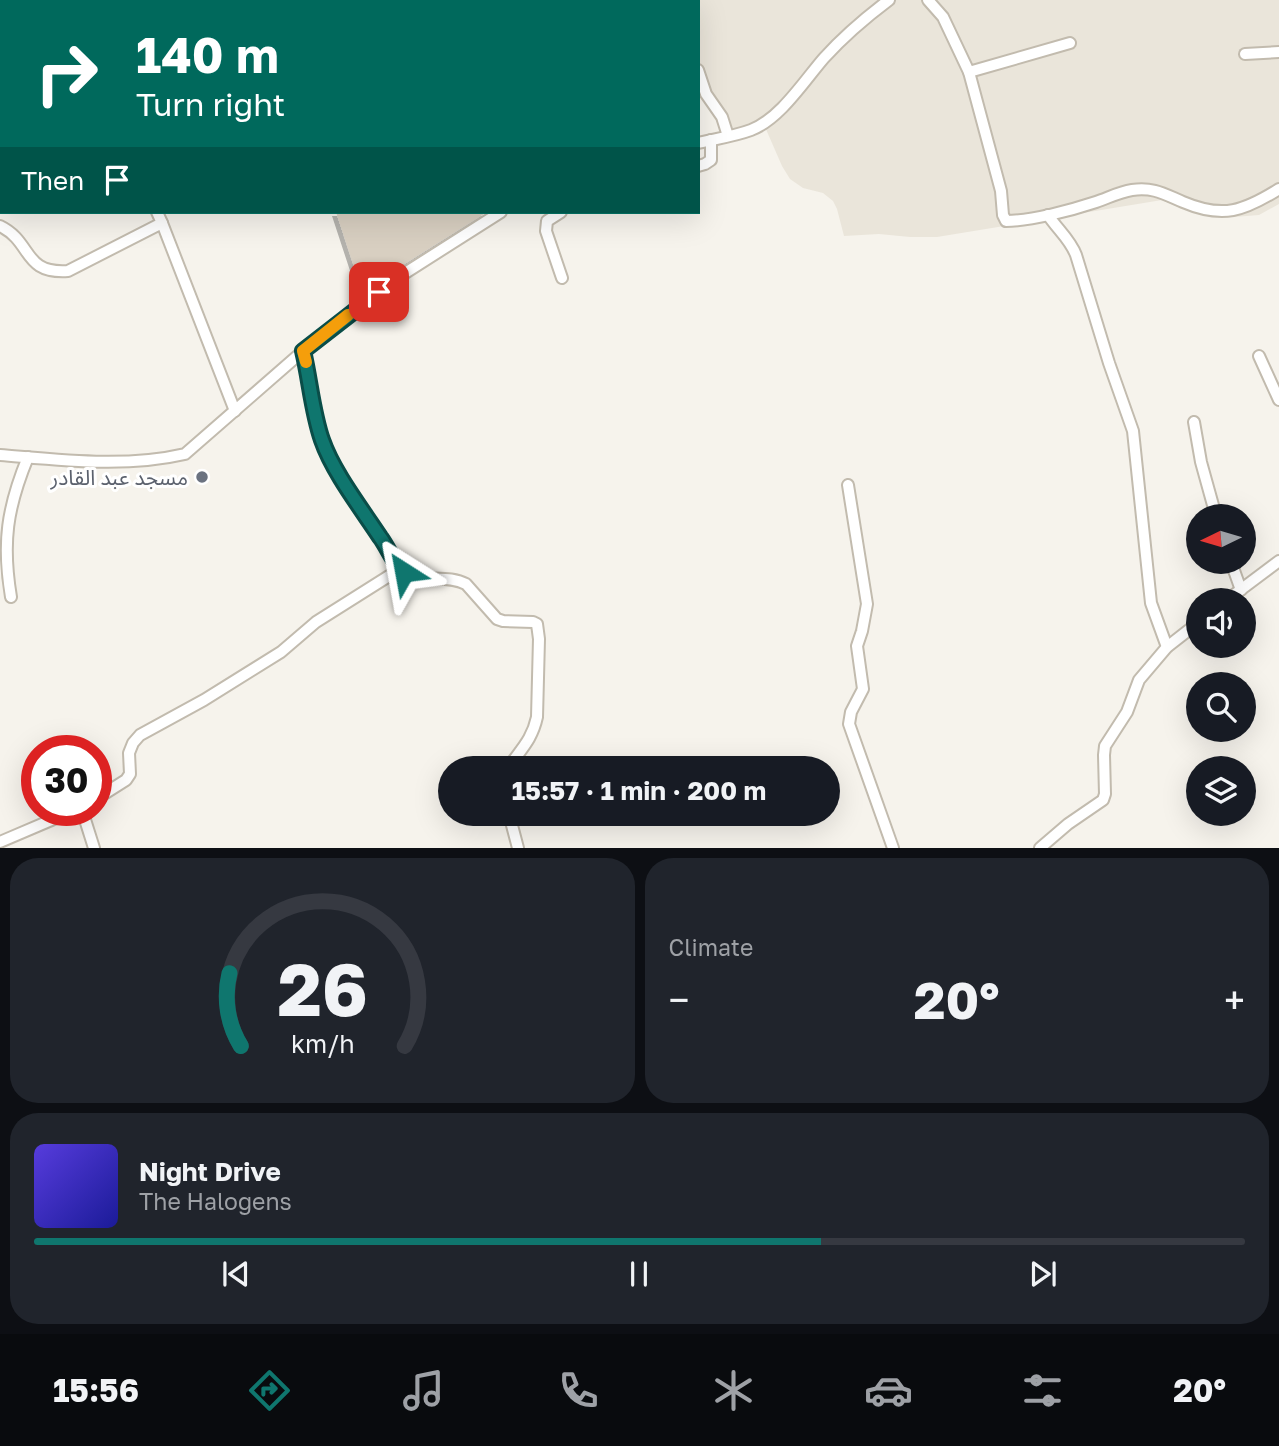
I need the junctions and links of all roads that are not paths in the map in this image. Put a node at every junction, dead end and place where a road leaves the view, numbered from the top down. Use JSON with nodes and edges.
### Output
{"nodes":[{"id":1,"x":889,"y":0,"type":"edge"},
{"id":2,"x":928,"y":0,"type":"edge"},
{"id":3,"x":1070,"y":43,"type":"dead end"},
{"id":4,"x":1279,"y":52,"type":"edge"},
{"id":5,"x":1245,"y":54,"type":"dead end"},
{"id":6,"x":969,"y":72,"type":"junction"},
{"id":7,"x":700,"y":76,"type":"edge"},
{"id":8,"x":728,"y":135,"type":"junction"},
{"id":9,"x":711,"y":140,"type":"junction"},
{"id":10,"x":700,"y":143,"type":"edge"},
{"id":11,"x":700,"y":165,"type":"edge"},
{"id":12,"x":1279,"y":189,"type":"edge"},
{"id":13,"x":498,"y":214,"type":"edge"},
{"id":14,"x":558,"y":214,"type":"edge"},
{"id":15,"x":1048,"y":215,"type":"junction"},
{"id":16,"x":159,"y":217,"type":"edge"},
{"id":17,"x":0,"y":226,"type":"edge"},
{"id":18,"x":562,"y":278,"type":"dead end"},
{"id":19,"x":303,"y":351,"type":"junction"},
{"id":20,"x":1259,"y":356,"type":"dead end"},
{"id":21,"x":1279,"y":400,"type":"edge"},
{"id":22,"x":235,"y":411,"type":"junction"},
{"id":23,"x":1194,"y":422,"type":"dead end"},
{"id":24,"x":0,"y":455,"type":"edge"},
{"id":25,"x":28,"y":457,"type":"junction"},
{"id":26,"x":848,"y":485,"type":"dead end"},
{"id":27,"x":1213,"y":504,"type":"edge"},
{"id":28,"x":1279,"y":561,"type":"edge"},
{"id":29,"x":400,"y":569,"type":"junction"},
{"id":30,"x":1244,"y":588,"type":"edge"},
{"id":31,"x":11,"y":597,"type":"dead end"},
{"id":32,"x":1186,"y":632,"type":"edge"},
{"id":33,"x":1167,"y":647,"type":"junction"},
{"id":34,"x":518,"y":756,"type":"edge"},
{"id":35,"x":112,"y":789,"type":"edge"},
{"id":36,"x":38,"y":826,"type":"edge"},
{"id":37,"x":87,"y":826,"type":"edge"},
{"id":38,"x":512,"y":826,"type":"edge"},
{"id":39,"x":0,"y":842,"type":"edge"},
{"id":40,"x":94,"y":848,"type":"edge"},
{"id":41,"x":518,"y":848,"type":"edge"},
{"id":42,"x":893,"y":848,"type":"edge"},
{"id":43,"x":1040,"y":848,"type":"edge"}],
"edges":[{"from":1,"to":8,"type":"street"},
{"from":2,"to":6,"type":"street"},
{"from":3,"to":6,"type":"street"},
{"from":4,"to":5,"type":"street"},
{"from":6,"to":15,"type":"street"},
{"from":7,"to":8,"type":"street"},
{"from":8,"to":9,"type":"street"},
{"from":9,"to":10,"type":"street"},
{"from":9,"to":11,"type":"street"},
{"from":12,"to":15,"type":"street"},
{"from":13,"to":19,"type":"street"},
{"from":14,"to":18,"type":"street"},
{"from":15,"to":33,"type":"street"},
{"from":16,"to":17,"type":"street"},
{"from":16,"to":22,"type":"street"},
{"from":19,"to":22,"type":"street"},
{"from":19,"to":29,"type":"street"},
{"from":20,"to":21,"type":"street"},
{"from":22,"to":25,"type":"street"},
{"from":23,"to":27,"type":"street"},
{"from":24,"to":25,"type":"street"},
{"from":25,"to":31,"type":"street"},
{"from":26,"to":42,"type":"street"},
{"from":28,"to":30,"type":"street"},
{"from":29,"to":34,"type":"street"},
{"from":29,"to":35,"type":"street"},
{"from":32,"to":33,"type":"street"},
{"from":33,"to":43,"type":"street"},
{"from":36,"to":39,"type":"street"},
{"from":37,"to":40,"type":"street"},
{"from":38,"to":41,"type":"street"}]}
